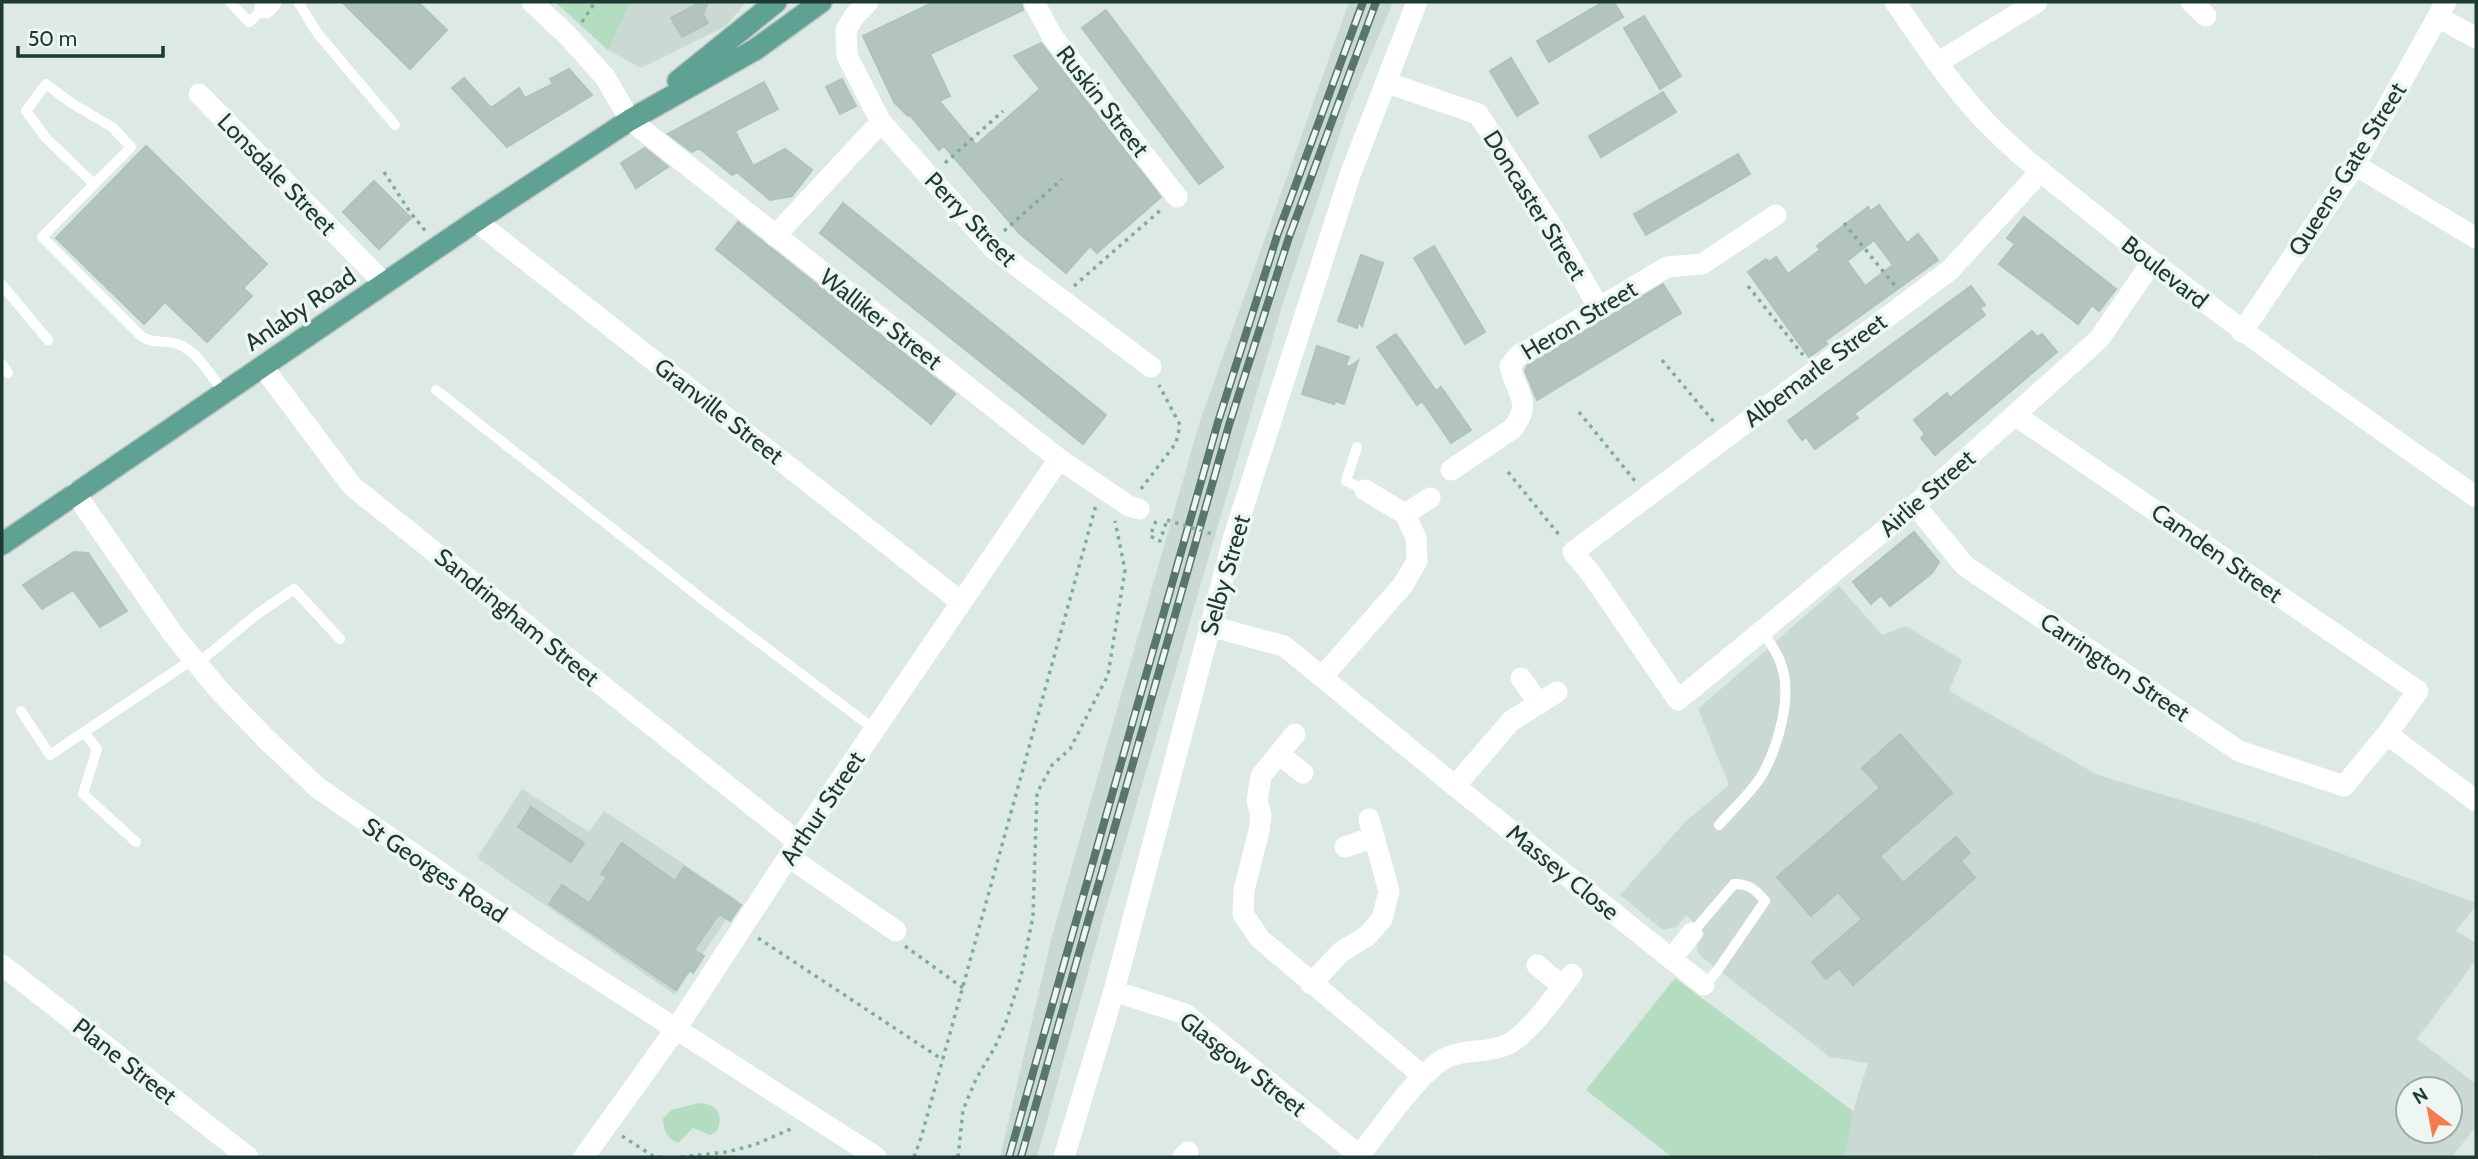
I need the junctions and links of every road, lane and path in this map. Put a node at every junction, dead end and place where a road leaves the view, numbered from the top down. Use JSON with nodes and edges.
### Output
{"nodes":[{"id":1,"x":230,"y":2,"type":"edge"},
{"id":2,"x":298,"y":2,"type":"edge"},
{"id":3,"x":532,"y":2,"type":"edge"},
{"id":4,"x":776,"y":2,"type":"edge"},
{"id":5,"x":821,"y":2,"type":"edge"},
{"id":6,"x":868,"y":2,"type":"edge"},
{"id":7,"x":1034,"y":2,"type":"edge"},
{"id":8,"x":1417,"y":2,"type":"edge"},
{"id":9,"x":1895,"y":2,"type":"edge"},
{"id":10,"x":2037,"y":2,"type":"edge"},
{"id":11,"x":268,"y":5,"type":"edge"},
{"id":12,"x":2442,"y":9,"type":"edge"},
{"id":13,"x":2476,"y":38,"type":"edge"},
{"id":14,"x":1937,"y":63,"type":"junction"},
{"id":15,"x":1388,"y":83,"type":"junction"},
{"id":16,"x":199,"y":94,"type":"dead end"},
{"id":17,"x":1003,"y":111,"type":"dead end"},
{"id":18,"x":630,"y":120,"type":"junction"},
{"id":19,"x":881,"y":122,"type":"junction"},
{"id":20,"x":395,"y":125,"type":"dead end"},
{"id":21,"x":2355,"y":164,"type":"junction"},
{"id":22,"x":2041,"y":171,"type":"junction"},
{"id":23,"x":384,"y":172,"type":"dead end"},
{"id":24,"x":929,"y":177,"type":"junction"},
{"id":25,"x":1062,"y":179,"type":"dead end"},
{"id":26,"x":94,"y":184,"type":"junction"},
{"id":27,"x":1177,"y":197,"type":"joint"},
{"id":28,"x":1776,"y":215,"type":"dead end"},
{"id":29,"x":476,"y":221,"type":"junction"},
{"id":30,"x":1844,"y":223,"type":"dead end"},
{"id":31,"x":775,"y":236,"type":"junction"},
{"id":32,"x":2476,"y":238,"type":"edge"},
{"id":33,"x":989,"y":244,"type":"junction"},
{"id":34,"x":438,"y":247,"type":"junction"},
{"id":35,"x":2152,"y":262,"type":"junction"},
{"id":36,"x":384,"y":283,"type":"junction"},
{"id":37,"x":2,"y":285,"type":"edge"},
{"id":38,"x":1748,"y":286,"type":"dead end"},
{"id":39,"x":1059,"y":299,"type":"junction"},
{"id":40,"x":1907,"y":302,"type":"junction"},
{"id":41,"x":1598,"y":306,"type":"junction"},
{"id":42,"x":2242,"y":332,"type":"junction"},
{"id":43,"x":48,"y":340,"type":"dead end"},
{"id":44,"x":1662,"y":360,"type":"dead end"},
{"id":45,"x":263,"y":367,"type":"junction"},
{"id":46,"x":1151,"y":367,"type":"joint"},
{"id":47,"x":1815,"y":371,"type":"junction"},
{"id":48,"x":436,"y":390,"type":"dead end"},
{"id":49,"x":224,"y":393,"type":"junction"},
{"id":50,"x":1579,"y":412,"type":"dead end"},
{"id":51,"x":2015,"y":415,"type":"junction"},
{"id":52,"x":1726,"y":437,"type":"junction"},
{"id":53,"x":1357,"y":447,"type":"dead end"},
{"id":54,"x":1059,"y":459,"type":"junction"},
{"id":55,"x":1451,"y":470,"type":"dead end"},
{"id":56,"x":1508,"y":472,"type":"dead end"},
{"id":57,"x":1106,"y":488,"type":"junction"},
{"id":58,"x":1365,"y":490,"type":"joint"},
{"id":59,"x":75,"y":493,"type":"junction"},
{"id":60,"x":1647,"y":496,"type":"junction"},
{"id":61,"x":2476,"y":497,"type":"edge"},
{"id":62,"x":1430,"y":498,"type":"dead end"},
{"id":63,"x":1915,"y":505,"type":"junction"},
{"id":64,"x":1134,"y":508,"type":"junction"},
{"id":65,"x":1405,"y":514,"type":"junction"},
{"id":66,"x":1212,"y":534,"type":"dead end"},
{"id":67,"x":2,"y":544,"type":"edge"},
{"id":68,"x":1573,"y":552,"type":"junction"},
{"id":69,"x":961,"y":602,"type":"junction"},
{"id":70,"x":1210,"y":626,"type":"junction"},
{"id":71,"x":1762,"y":631,"type":"junction"},
{"id":72,"x":341,"y":639,"type":"dead end"},
{"id":73,"x":195,"y":661,"type":"junction"},
{"id":74,"x":1322,"y":677,"type":"junction"},
{"id":75,"x":1521,"y":678,"type":"dead end"},
{"id":76,"x":1558,"y":692,"type":"dead end"},
{"id":77,"x":1539,"y":704,"type":"junction"},
{"id":78,"x":20,"y":711,"type":"dead end"},
{"id":79,"x":874,"y":729,"type":"junction"},
{"id":80,"x":84,"y":732,"type":"junction"},
{"id":81,"x":1295,"y":734,"type":"dead end"},
{"id":82,"x":2388,"y":734,"type":"junction"},
{"id":83,"x":1279,"y":754,"type":"junction"},
{"id":84,"x":1303,"y":773,"type":"dead end"},
{"id":85,"x":1455,"y":786,"type":"junction"},
{"id":86,"x":2476,"y":802,"type":"edge"},
{"id":87,"x":1719,"y":825,"type":"dead end"},
{"id":88,"x":135,"y":842,"type":"dead end"},
{"id":89,"x":1345,"y":847,"type":"dead end"},
{"id":90,"x":793,"y":849,"type":"junction"},
{"id":91,"x":742,"y":927,"type":"junction"},
{"id":92,"x":896,"y":931,"type":"joint"},
{"id":93,"x":1692,"y":933,"type":"joint"},
{"id":94,"x":1671,"y":959,"type":"junction"},
{"id":95,"x":2,"y":965,"type":"edge"},
{"id":96,"x":1537,"y":965,"type":"dead end"},
{"id":97,"x":1311,"y":984,"type":"junction"},
{"id":98,"x":1704,"y":985,"type":"joint"},
{"id":99,"x":963,"y":988,"type":"junction"},
{"id":100,"x":1114,"y":991,"type":"junction"},
{"id":101,"x":676,"y":1029,"type":"junction"},
{"id":102,"x":943,"y":1060,"type":"junction"},
{"id":103,"x":1423,"y":1076,"type":"junction"},
{"id":104,"x":814,"y":1119,"type":"junction"},
{"id":105,"x":608,"y":1125,"type":"junction"},
{"id":106,"x":1070,"y":1154,"type":"edge"},
{"id":107,"x":248,"y":1157,"type":"edge"},
{"id":108,"x":584,"y":1157,"type":"edge"},
{"id":109,"x":660,"y":1157,"type":"edge"},
{"id":110,"x":681,"y":1157,"type":"edge"},
{"id":111,"x":876,"y":1157,"type":"edge"},
{"id":112,"x":914,"y":1157,"type":"edge"},
{"id":113,"x":958,"y":1157,"type":"edge"},
{"id":114,"x":1360,"y":1157,"type":"edge"}],
"edges":[{"from":1,"to":11,"type":"lane"},
{"from":2,"to":20,"type":"lane"},
{"from":3,"to":18,"type":"street"},
{"from":4,"to":18,"type":"main road","name":"Anlaby Road"},
{"from":5,"to":18,"type":"main road","name":"Anlaby Road"},
{"from":6,"to":19,"type":"street","name":"Perry Street"},
{"from":7,"to":27,"type":"street","name":"Ruskin Street"},
{"from":8,"to":15,"type":"street","name":"Selby Street"},
{"from":9,"to":14,"type":"street","name":"Boulevard"},
{"from":10,"to":14,"type":"street"},
{"from":12,"to":13,"type":"street"},
{"from":12,"to":21,"type":"street","name":"Queens Gate Street"},
{"from":14,"to":22,"type":"street","name":"Boulevard"},
{"from":15,"to":41,"type":"street","name":"Doncaster Street"},
{"from":15,"to":70,"type":"street","name":"Selby Street"},
{"from":16,"to":36,"type":"street","name":"Lonsdale Street"},
{"from":17,"to":24,"type":"path"},
{"from":18,"to":29,"type":"main road","name":"Anlaby Road"},
{"from":18,"to":31,"type":"street","name":"Walliker Street"},
{"from":19,"to":24,"type":"street","name":"Perry Street"},
{"from":19,"to":31,"type":"street"},
{"from":21,"to":32,"type":"street"},
{"from":21,"to":42,"type":"street","name":"Queens Gate Street"},
{"from":22,"to":35,"type":"street","name":"Boulevard"},
{"from":22,"to":40,"type":"street","name":"Albemarle Street"},
{"from":23,"to":34,"type":"path"},
{"from":24,"to":33,"type":"street","name":"Perry Street"},
{"from":25,"to":33,"type":"path"},
{"from":26,"to":26,"type":"lane"},
{"from":26,"to":49,"type":"lane"},
{"from":27,"to":39,"type":"path"},
{"from":28,"to":41,"type":"street","name":"Heron Street"},
{"from":29,"to":34,"type":"main road","name":"Anlaby Road"},
{"from":29,"to":69,"type":"street","name":"Granville Street"},
{"from":30,"to":40,"type":"path"},
{"from":31,"to":54,"type":"street","name":"Walliker Street"},
{"from":33,"to":39,"type":"street","name":"Perry Street"},
{"from":34,"to":36,"type":"main road","name":"Anlaby Road"},
{"from":35,"to":42,"type":"street","name":"Boulevard"},
{"from":35,"to":51,"type":"street","name":"Airlie Street"},
{"from":36,"to":45,"type":"main road","name":"Anlaby Road"},
{"from":37,"to":43,"type":"lane"},
{"from":38,"to":47,"type":"path"},
{"from":39,"to":46,"type":"street","name":"Perry Street"},
{"from":40,"to":47,"type":"street","name":"Albemarle Street"},
{"from":41,"to":55,"type":"street","name":"Heron Street"},
{"from":42,"to":61,"type":"street","name":"Boulevard"},
{"from":44,"to":52,"type":"path"},
{"from":45,"to":49,"type":"main road","name":"Anlaby Road"},
{"from":45,"to":90,"type":"street","name":"Sandringham Street"},
{"from":46,"to":64,"type":"path"},
{"from":47,"to":52,"type":"street","name":"Albemarle Street"},
{"from":48,"to":79,"type":"lane"},
{"from":49,"to":59,"type":"main road","name":"Anlaby Road"},
{"from":50,"to":60,"type":"path"},
{"from":51,"to":63,"type":"street","name":"Airlie Street"},
{"from":51,"to":82,"type":"street","name":"Camden Street"},
{"from":52,"to":60,"type":"street","name":"Albemarle Street"},
{"from":53,"to":58,"type":"lane"},
{"from":54,"to":57,"type":"street","name":"Walliker Street"},
{"from":54,"to":69,"type":"street","name":"Arthur Street"},
{"from":56,"to":68,"type":"path"},
{"from":57,"to":64,"type":"street","name":"Walliker Street"},
{"from":57,"to":99,"type":"path"},
{"from":57,"to":113,"type":"path"},
{"from":58,"to":65,"type":"street"},
{"from":59,"to":67,"type":"main road","name":"Anlaby Road"},
{"from":59,"to":73,"type":"street","name":"St Georges Road"},
{"from":60,"to":68,"type":"street","name":"Albemarle Street"},
{"from":62,"to":65,"type":"street"},
{"from":63,"to":71,"type":"street","name":"Airlie Street"},
{"from":63,"to":82,"type":"street","name":"Carrington Street"},
{"from":64,"to":66,"type":"path","bridge":true},
{"from":65,"to":74,"type":"street"},
{"from":68,"to":71,"type":"street","name":"Airlie Street"},
{"from":69,"to":79,"type":"street","name":"Arthur Street"},
{"from":70,"to":74,"type":"street","name":"Massey Close"},
{"from":70,"to":100,"type":"street","name":"Selby Street"},
{"from":71,"to":87,"type":"lane"},
{"from":72,"to":73,"type":"lane"},
{"from":73,"to":80,"type":"lane"},
{"from":73,"to":101,"type":"street","name":"St Georges Road"},
{"from":74,"to":85,"type":"street","name":"Massey Close"},
{"from":75,"to":77,"type":"street"},
{"from":76,"to":77,"type":"street"},
{"from":77,"to":85,"type":"street"},
{"from":78,"to":80,"type":"lane"},
{"from":79,"to":90,"type":"street","name":"Arthur Street"},
{"from":80,"to":88,"type":"lane"},
{"from":81,"to":83,"type":"street"},
{"from":82,"to":86,"type":"street"},
{"from":83,"to":84,"type":"street"},
{"from":83,"to":97,"type":"street"},
{"from":85,"to":94,"type":"street","name":"Massey Close"},
{"from":89,"to":97,"type":"street"},
{"from":90,"to":91,"type":"street","name":"Arthur Street"},
{"from":90,"to":92,"type":"street","name":"Sandringham Street"},
{"from":91,"to":101,"type":"street","name":"Arthur Street"},
{"from":91,"to":102,"type":"path"},
{"from":92,"to":99,"type":"path"},
{"from":93,"to":94,"type":"street"},
{"from":93,"to":98,"type":"lane"},
{"from":94,"to":98,"type":"street","name":"Massey Close"},
{"from":95,"to":107,"type":"street","name":"Plane Street"},
{"from":96,"to":103,"type":"street"},
{"from":97,"to":103,"type":"street"},
{"from":99,"to":102,"type":"path"},
{"from":100,"to":106,"type":"street","name":"Selby Street"},
{"from":100,"to":114,"type":"street","name":"Glasgow Street"},
{"from":101,"to":104,"type":"street","name":"St Georges Road"},
{"from":101,"to":105,"type":"street","name":"Arthur Street"},
{"from":102,"to":112,"type":"path"},
{"from":103,"to":114,"type":"street"},
{"from":104,"to":110,"type":"path"},
{"from":104,"to":111,"type":"street","name":"St Georges Road"},
{"from":105,"to":108,"type":"street","name":"Arthur Street"},
{"from":105,"to":109,"type":"path"}]}
